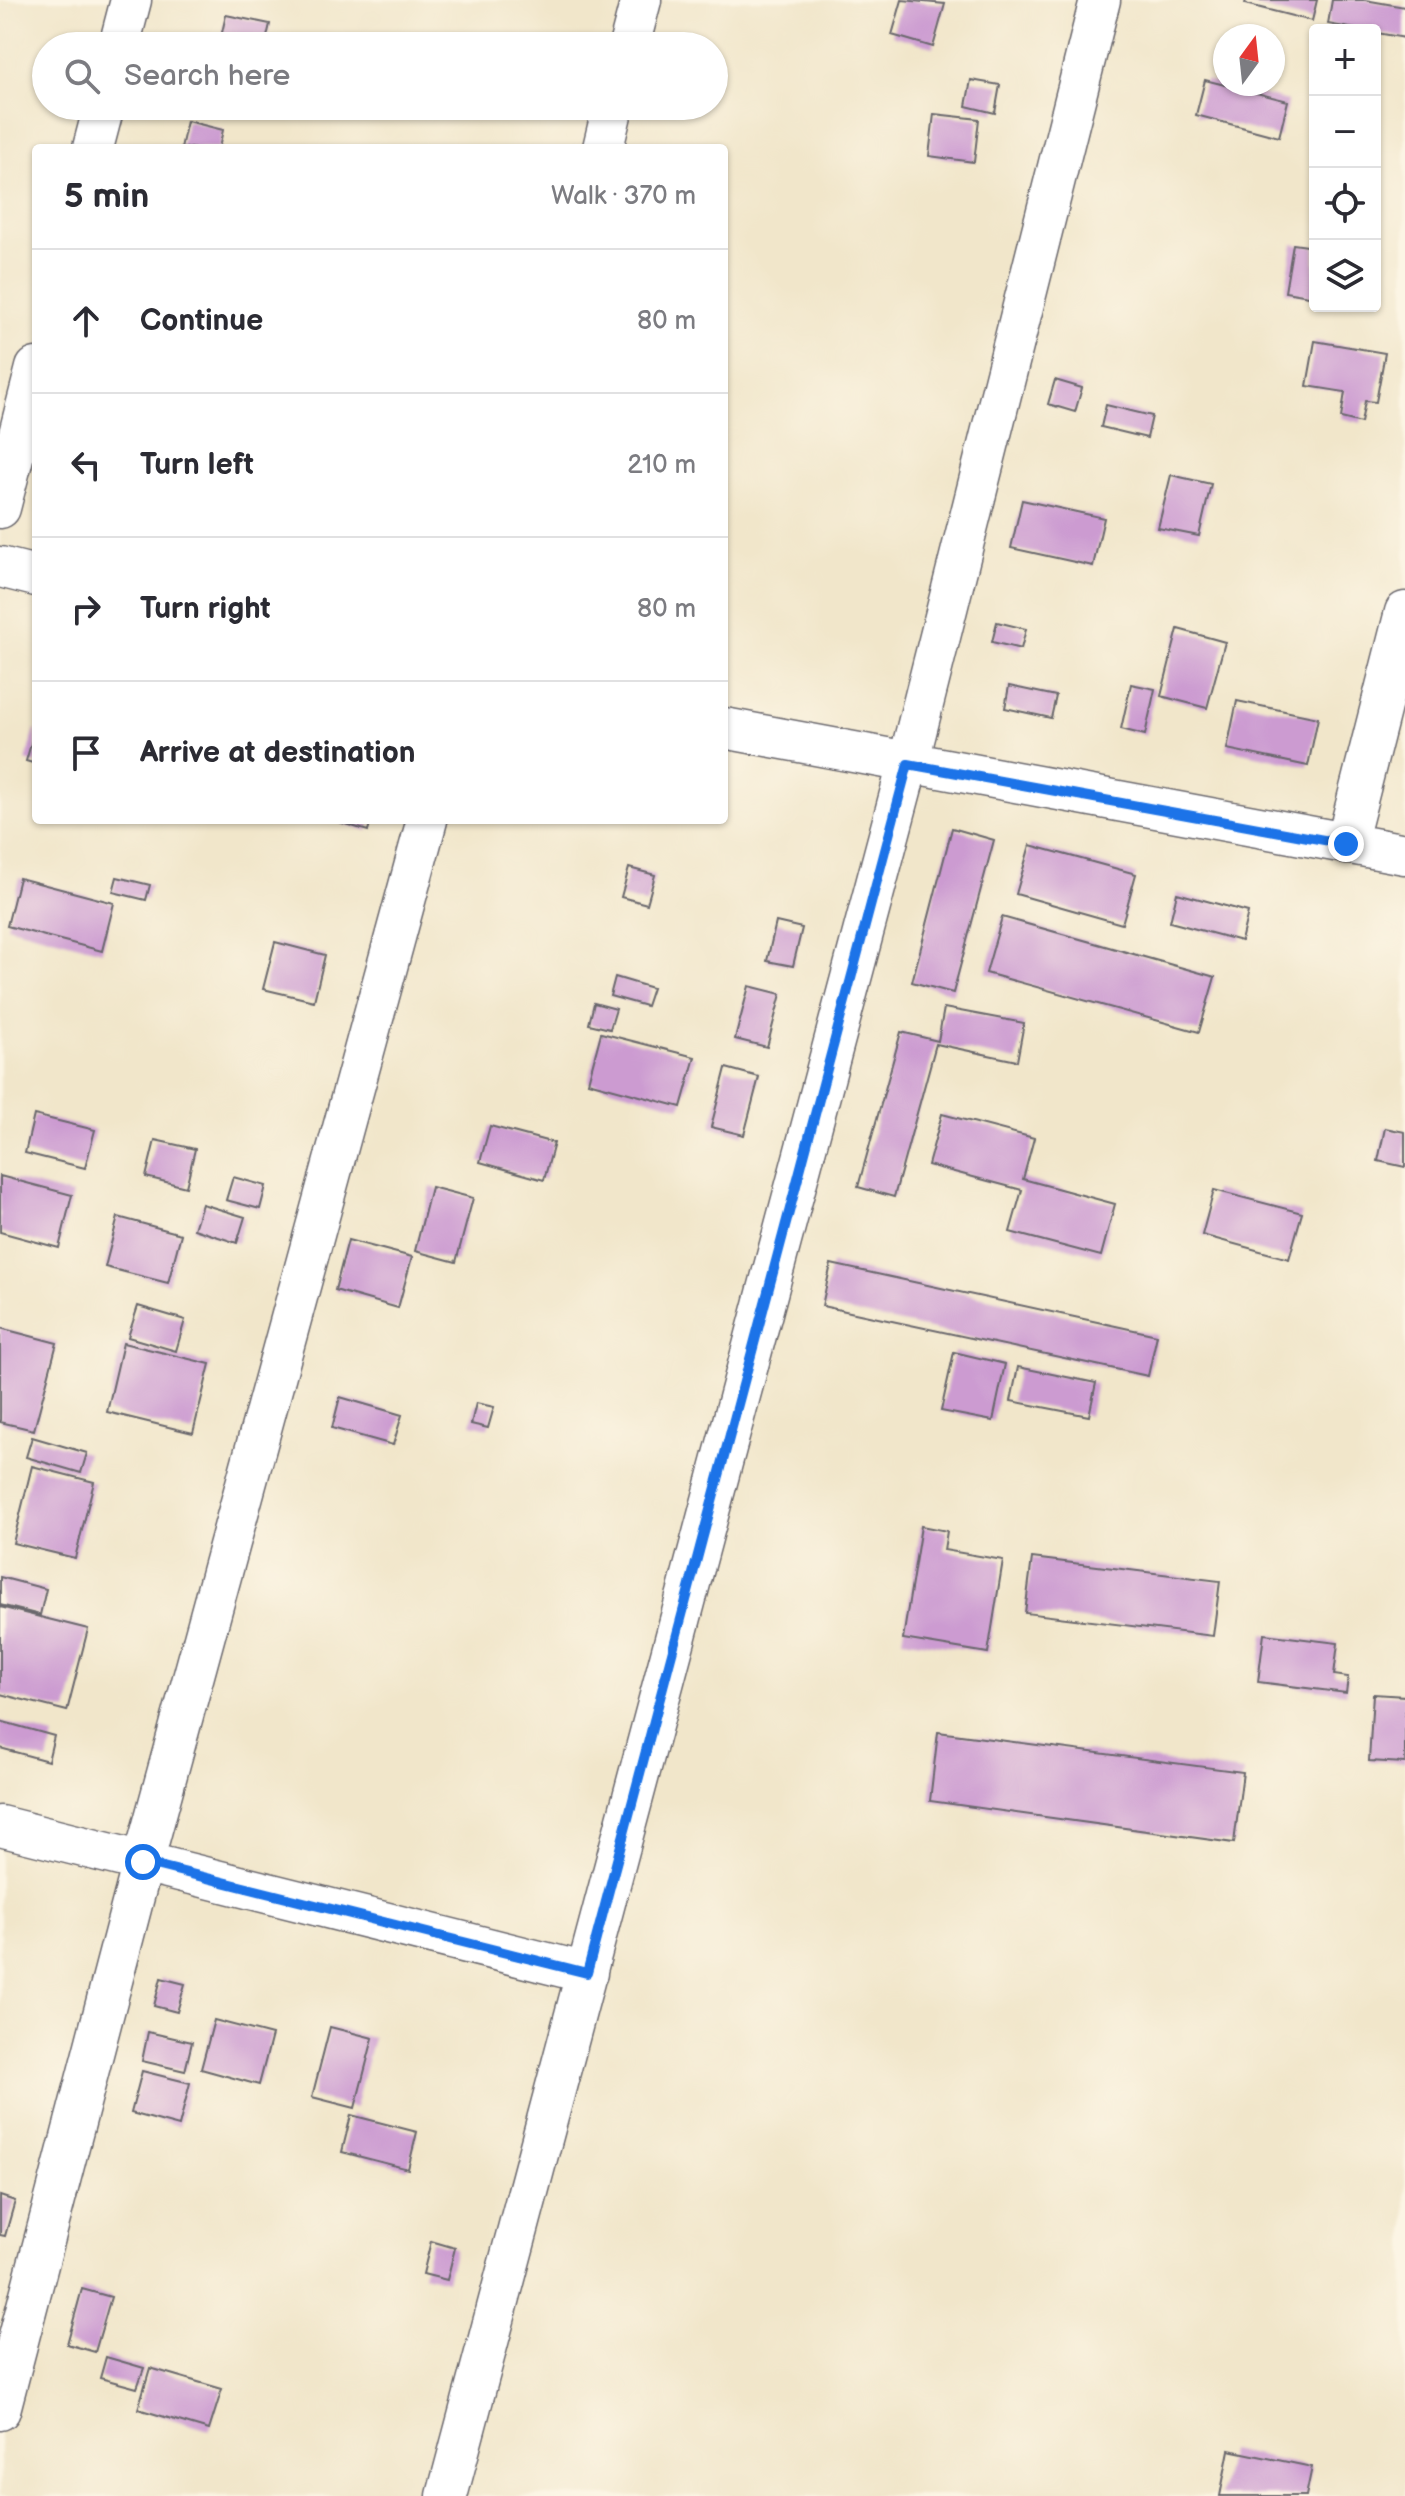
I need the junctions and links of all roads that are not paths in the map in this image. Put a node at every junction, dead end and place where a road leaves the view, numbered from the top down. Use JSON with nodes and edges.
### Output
{"nodes":[{"id":1,"x":131,"y":0,"type":"edge"},
{"id":2,"x":641,"y":0,"type":"edge"},
{"id":3,"x":1100,"y":0,"type":"edge"},
{"id":4,"x":123,"y":32,"type":"edge"},
{"id":5,"x":633,"y":32,"type":"edge"},
{"id":6,"x":100,"y":120,"type":"edge"},
{"id":7,"x":610,"y":120,"type":"edge"},
{"id":8,"x":94,"y":144,"type":"edge"},
{"id":9,"x":604,"y":144,"type":"edge"},
{"id":10,"x":32,"y":384,"type":"edge"},
{"id":11,"x":0,"y":508,"type":"edge"},
{"id":12,"x":0,"y":567,"type":"edge"},
{"id":13,"x":32,"y":575,"type":"edge"},
{"id":14,"x":1405,"y":612,"type":"edge"},
{"id":15,"x":728,"y":729,"type":"edge"},
{"id":16,"x":908,"y":764,"type":"junction"},
{"id":17,"x":426,"y":824,"type":"edge"},
{"id":18,"x":1346,"y":844,"type":"junction"},
{"id":19,"x":1405,"y":854,"type":"edge"},
{"id":20,"x":0,"y":1826,"type":"edge"},
{"id":21,"x":143,"y":1862,"type":"junction"},
{"id":22,"x":587,"y":1973,"type":"junction"},
{"id":23,"x":0,"y":2410,"type":"edge"},
{"id":24,"x":447,"y":2496,"type":"edge"}],
"edges":[{"from":1,"to":4,"type":"street"},
{"from":2,"to":5,"type":"street"},
{"from":3,"to":16,"type":"street"},
{"from":6,"to":8,"type":"street"},
{"from":7,"to":9,"type":"street"},
{"from":10,"to":11,"type":"street"},
{"from":12,"to":13,"type":"street"},
{"from":14,"to":18,"type":"street"},
{"from":15,"to":16,"type":"street"},
{"from":16,"to":18,"type":"street"},
{"from":16,"to":22,"type":"street"},
{"from":17,"to":21,"type":"street"},
{"from":18,"to":19,"type":"street"},
{"from":20,"to":21,"type":"street"},
{"from":21,"to":22,"type":"street"},
{"from":21,"to":23,"type":"street"},
{"from":22,"to":24,"type":"street"}]}
